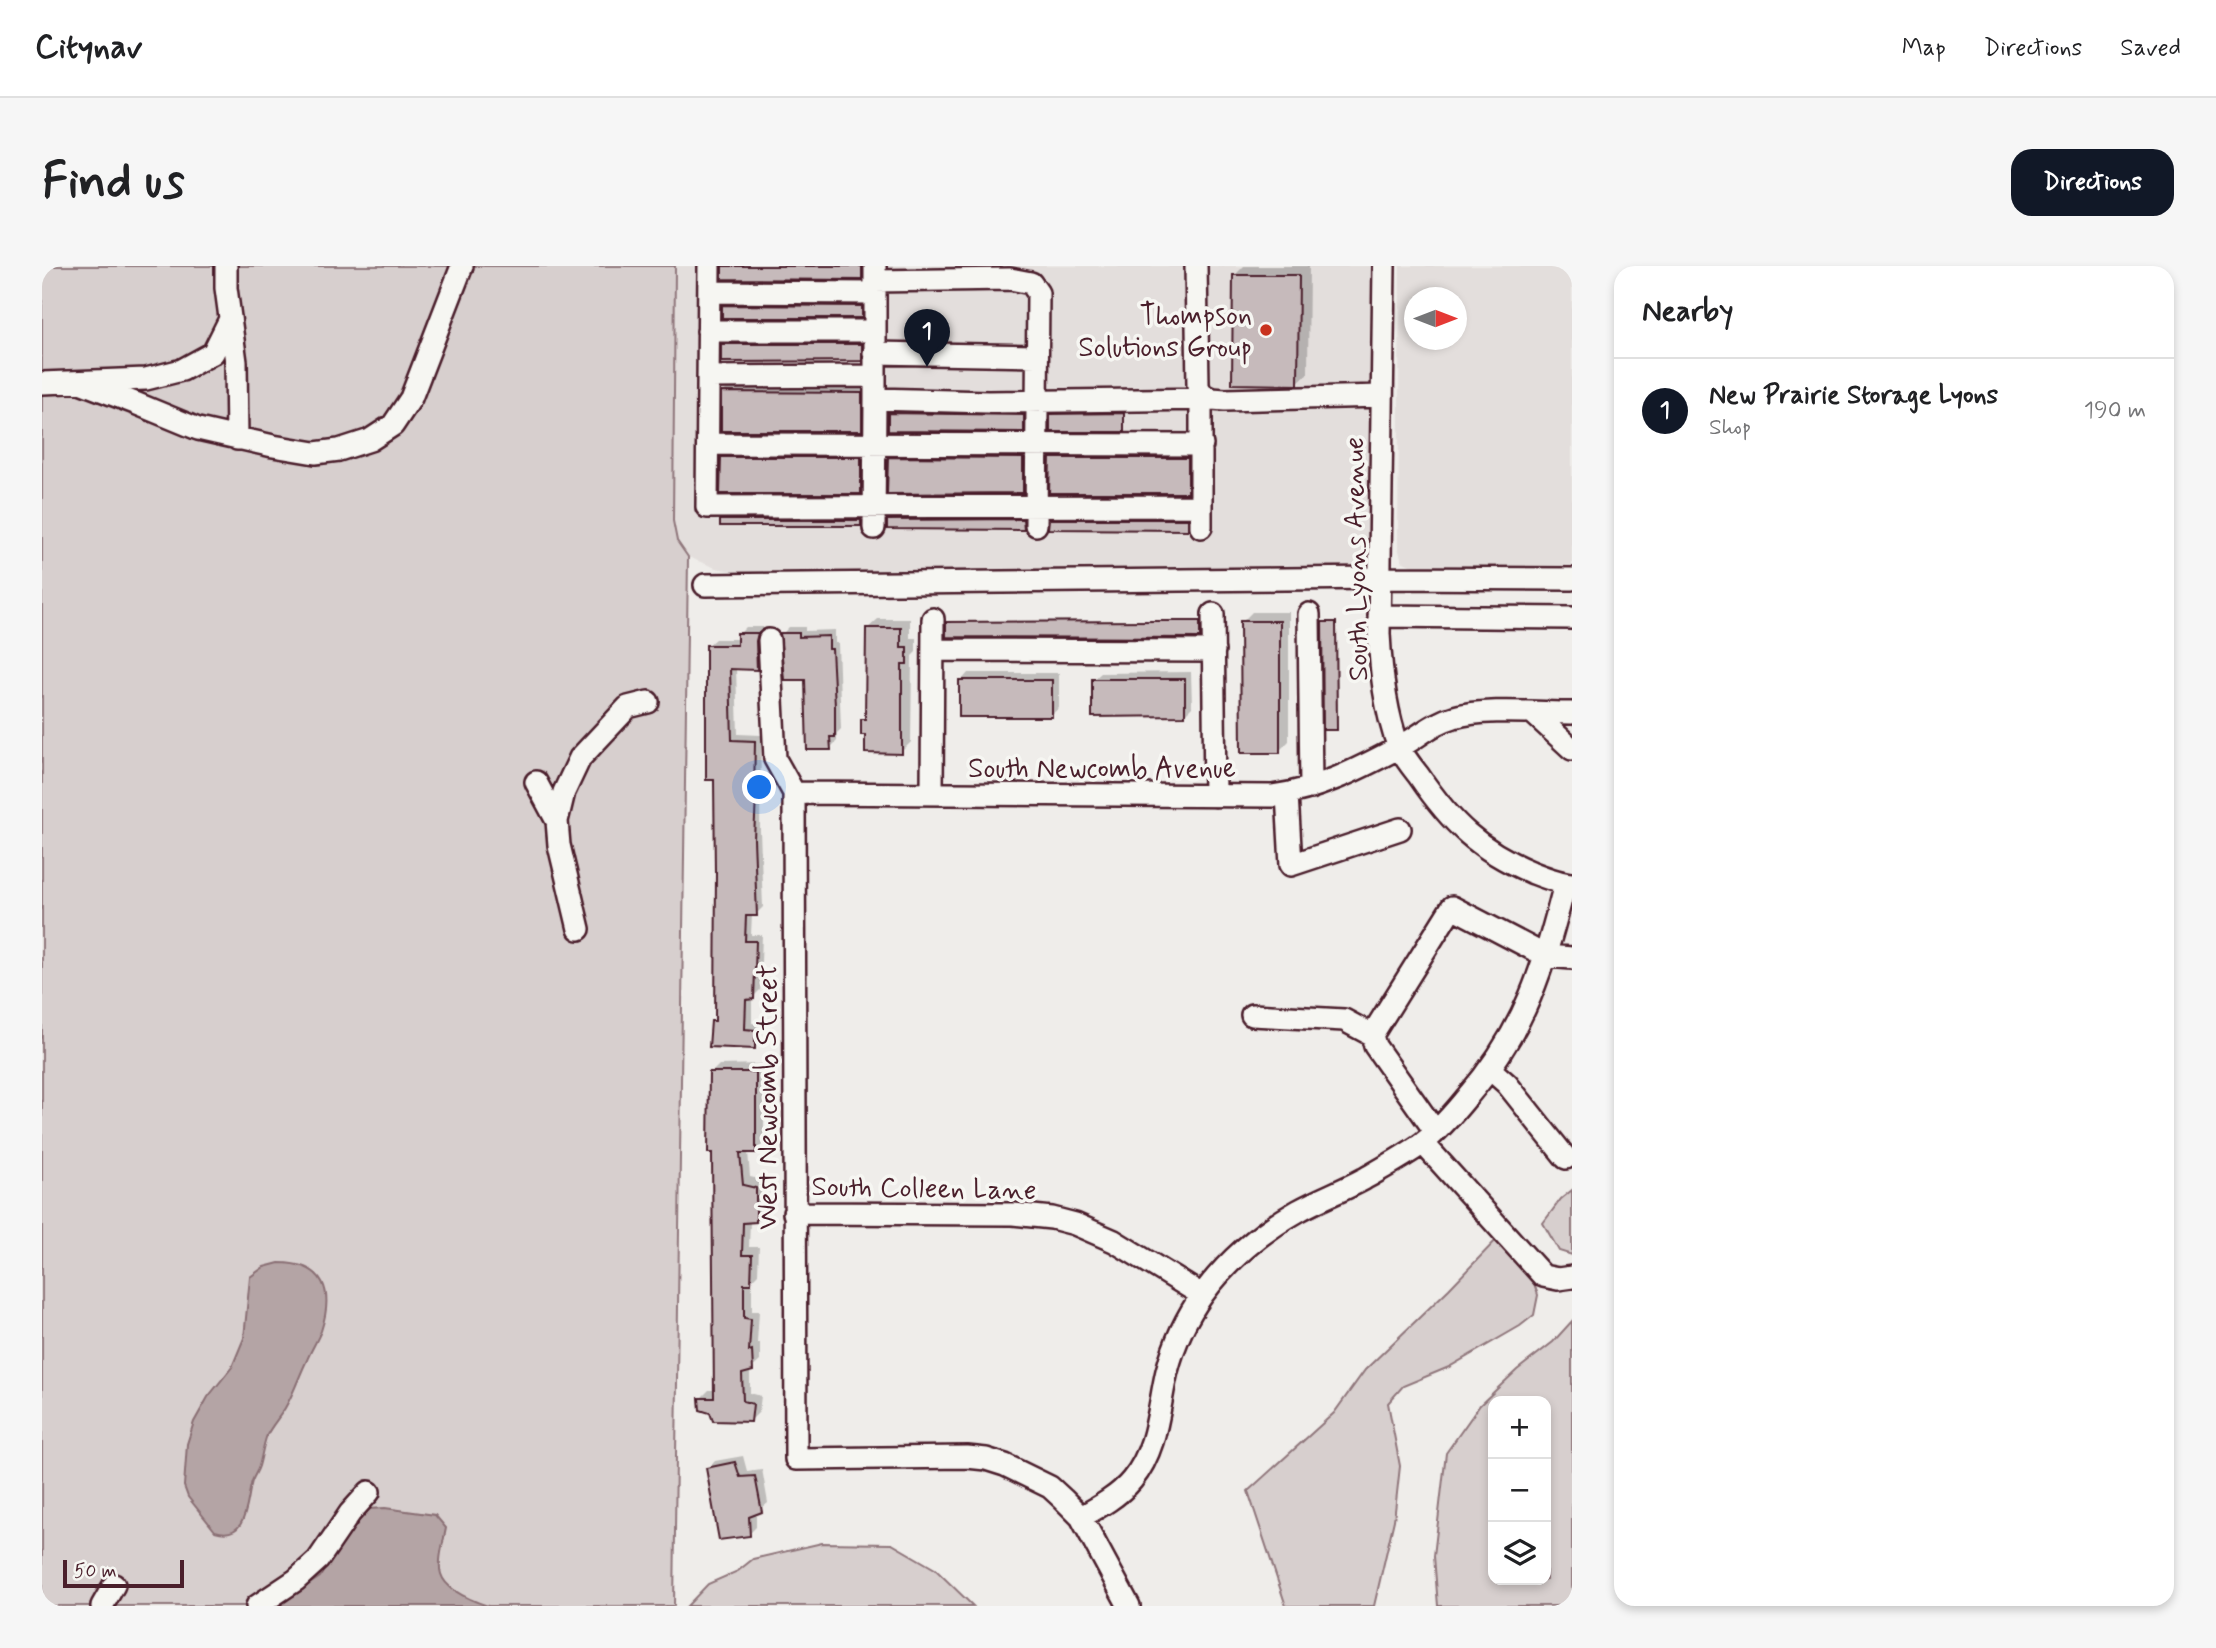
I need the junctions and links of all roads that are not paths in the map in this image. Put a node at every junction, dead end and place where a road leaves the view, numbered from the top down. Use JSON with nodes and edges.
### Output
{"nodes":[{"id":1,"x":226,"y":266,"type":"edge"},
{"id":2,"x":462,"y":266,"type":"edge"},
{"id":3,"x":709,"y":266,"type":"edge"},
{"id":4,"x":1196,"y":266,"type":"edge"},
{"id":5,"x":1384,"y":266,"type":"edge"},
{"id":6,"x":875,"y":280,"type":"edge"},
{"id":7,"x":709,"y":292,"type":"junction"},
{"id":8,"x":230,"y":319,"type":"junction"},
{"id":9,"x":708,"y":331,"type":"junction"},
{"id":10,"x":875,"y":331,"type":"junction"},
{"id":11,"x":874,"y":353,"type":"junction"},
{"id":12,"x":1037,"y":356,"type":"junction"},
{"id":13,"x":875,"y":376,"type":"junction"},
{"id":14,"x":708,"y":377,"type":"junction"},
{"id":15,"x":80,"y":382,"type":"junction"},
{"id":16,"x":42,"y":383,"type":"edge"},
{"id":17,"x":1382,"y":396,"type":"junction"},
{"id":18,"x":875,"y":399,"type":"junction"},
{"id":19,"x":1206,"y":399,"type":"junction"},
{"id":20,"x":1035,"y":401,"type":"junction"},
{"id":21,"x":237,"y":439,"type":"junction"},
{"id":22,"x":708,"y":444,"type":"junction"},
{"id":23,"x":875,"y":445,"type":"junction"},
{"id":24,"x":1036,"y":445,"type":"junction"},
{"id":25,"x":1202,"y":445,"type":"junction"},
{"id":26,"x":1201,"y":506,"type":"junction"},
{"id":27,"x":874,"y":507,"type":"junction"},
{"id":28,"x":1036,"y":516,"type":"junction"},
{"id":29,"x":1201,"y":527,"type":"dead end"},
{"id":30,"x":874,"y":528,"type":"dead end"},
{"id":31,"x":1379,"y":578,"type":"junction"},
{"id":32,"x":1572,"y":579,"type":"edge"},
{"id":33,"x":705,"y":585,"type":"dead end"},
{"id":34,"x":1213,"y":614,"type":"dead end"},
{"id":35,"x":1309,"y":614,"type":"dead end"},
{"id":36,"x":1379,"y":616,"type":"junction"},
{"id":37,"x":1572,"y":618,"type":"edge"},
{"id":38,"x":933,"y":619,"type":"dead end"},
{"id":39,"x":769,"y":640,"type":"dead end"},
{"id":40,"x":933,"y":650,"type":"junction"},
{"id":41,"x":1214,"y":651,"type":"junction"},
{"id":42,"x":648,"y":702,"type":"dead end"},
{"id":43,"x":1533,"y":713,"type":"junction"},
{"id":44,"x":1572,"y":713,"type":"edge"},
{"id":45,"x":1399,"y":747,"type":"junction"},
{"id":46,"x":1572,"y":749,"type":"edge"},
{"id":47,"x":536,"y":782,"type":"dead end"},
{"id":48,"x":1311,"y":788,"type":"junction"},
{"id":49,"x":794,"y":793,"type":"junction"},
{"id":50,"x":932,"y":794,"type":"junction"},
{"id":51,"x":1287,"y":794,"type":"junction"},
{"id":52,"x":1215,"y":796,"type":"junction"},
{"id":53,"x":557,"y":821,"type":"junction"},
{"id":54,"x":1400,"y":829,"type":"dead end"},
{"id":55,"x":1569,"y":884,"type":"edge"},
{"id":56,"x":579,"y":929,"type":"dead end"},
{"id":57,"x":1546,"y":956,"type":"junction"},
{"id":58,"x":1572,"y":958,"type":"edge"},
{"id":59,"x":1252,"y":1015,"type":"dead end"},
{"id":60,"x":1372,"y":1035,"type":"junction"},
{"id":61,"x":1490,"y":1069,"type":"junction"},
{"id":62,"x":1429,"y":1137,"type":"junction"},
{"id":63,"x":1566,"y":1158,"type":"dead end"},
{"id":64,"x":794,"y":1213,"type":"junction"},
{"id":65,"x":1572,"y":1277,"type":"edge"},
{"id":66,"x":1202,"y":1295,"type":"junction"},
{"id":67,"x":369,"y":1492,"type":"dead end"},
{"id":68,"x":1081,"y":1517,"type":"junction"},
{"id":69,"x":114,"y":1585,"type":"dead end"},
{"id":70,"x":102,"y":1606,"type":"edge"},
{"id":71,"x":257,"y":1606,"type":"edge"},
{"id":72,"x":1129,"y":1606,"type":"edge"}],
"edges":[{"from":1,"to":8,"type":"street"},
{"from":2,"to":21,"type":"street"},
{"from":3,"to":7,"type":"street"},
{"from":4,"to":19,"type":"street"},
{"from":5,"to":17,"type":"street","name":"South Lyons Avenue"},
{"from":6,"to":7,"type":"street"},
{"from":6,"to":10,"type":"street"},
{"from":6,"to":12,"type":"street"},
{"from":7,"to":9,"type":"street"},
{"from":8,"to":15,"type":"street"},
{"from":8,"to":21,"type":"street"},
{"from":9,"to":10,"type":"street"},
{"from":9,"to":14,"type":"street"},
{"from":10,"to":11,"type":"street"},
{"from":11,"to":12,"type":"street"},
{"from":11,"to":13,"type":"street"},
{"from":12,"to":20,"type":"street"},
{"from":13,"to":14,"type":"street"},
{"from":13,"to":18,"type":"street"},
{"from":14,"to":22,"type":"street"},
{"from":15,"to":16,"type":"street"},
{"from":15,"to":21,"type":"street"},
{"from":17,"to":19,"type":"street"},
{"from":17,"to":31,"type":"street","name":"South Lyons Avenue"},
{"from":18,"to":20,"type":"street"},
{"from":18,"to":23,"type":"street"},
{"from":19,"to":20,"type":"street"},
{"from":19,"to":25,"type":"street"},
{"from":20,"to":24,"type":"street"},
{"from":22,"to":23,"type":"street"},
{"from":22,"to":27,"type":"street"},
{"from":23,"to":24,"type":"street"},
{"from":23,"to":27,"type":"street"},
{"from":24,"to":25,"type":"street"},
{"from":24,"to":28,"type":"street"},
{"from":25,"to":26,"type":"street"},
{"from":26,"to":28,"type":"street"},
{"from":26,"to":29,"type":"street"},
{"from":27,"to":28,"type":"street"},
{"from":27,"to":30,"type":"street"},
{"from":31,"to":32,"type":"street"},
{"from":31,"to":33,"type":"street"},
{"from":31,"to":36,"type":"street","name":"South Lyons Avenue"},
{"from":34,"to":41,"type":"street"},
{"from":35,"to":48,"type":"street"},
{"from":36,"to":37,"type":"street"},
{"from":36,"to":45,"type":"street","name":"South Lyons Avenue"},
{"from":38,"to":40,"type":"street"},
{"from":39,"to":49,"type":"street"},
{"from":40,"to":41,"type":"street"},
{"from":40,"to":50,"type":"street"},
{"from":41,"to":52,"type":"street"},
{"from":42,"to":53,"type":"street"},
{"from":43,"to":44,"type":"street","name":"South Newcomb Avenue"},
{"from":43,"to":45,"type":"street","name":"South Newcomb Avenue"},
{"from":43,"to":46,"type":"street"},
{"from":45,"to":48,"type":"street","name":"South Newcomb Avenue"},
{"from":45,"to":55,"type":"street","name":"South Lyons Avenue"},
{"from":47,"to":53,"type":"street"},
{"from":48,"to":51,"type":"street","name":"South Newcomb Avenue"},
{"from":49,"to":50,"type":"street","name":"South Newcomb Avenue"},
{"from":49,"to":64,"type":"street","name":"West Newcomb Street"},
{"from":50,"to":52,"type":"street","name":"South Newcomb Avenue"},
{"from":51,"to":52,"type":"street","name":"South Newcomb Avenue"},
{"from":51,"to":54,"type":"street"},
{"from":53,"to":56,"type":"street"},
{"from":55,"to":57,"type":"street"},
{"from":57,"to":58,"type":"street"},
{"from":57,"to":60,"type":"street"},
{"from":57,"to":61,"type":"street"},
{"from":59,"to":60,"type":"street"},
{"from":60,"to":62,"type":"street"},
{"from":61,"to":62,"type":"street"},
{"from":61,"to":63,"type":"street"},
{"from":62,"to":65,"type":"street"},
{"from":62,"to":66,"type":"street"},
{"from":64,"to":66,"type":"street","name":"South Colleen Lane"},
{"from":64,"to":68,"type":"street","name":"West Newcomb Street"},
{"from":66,"to":68,"type":"street"},
{"from":67,"to":71,"type":"street"},
{"from":68,"to":72,"type":"street"},
{"from":69,"to":70,"type":"street"}]}
